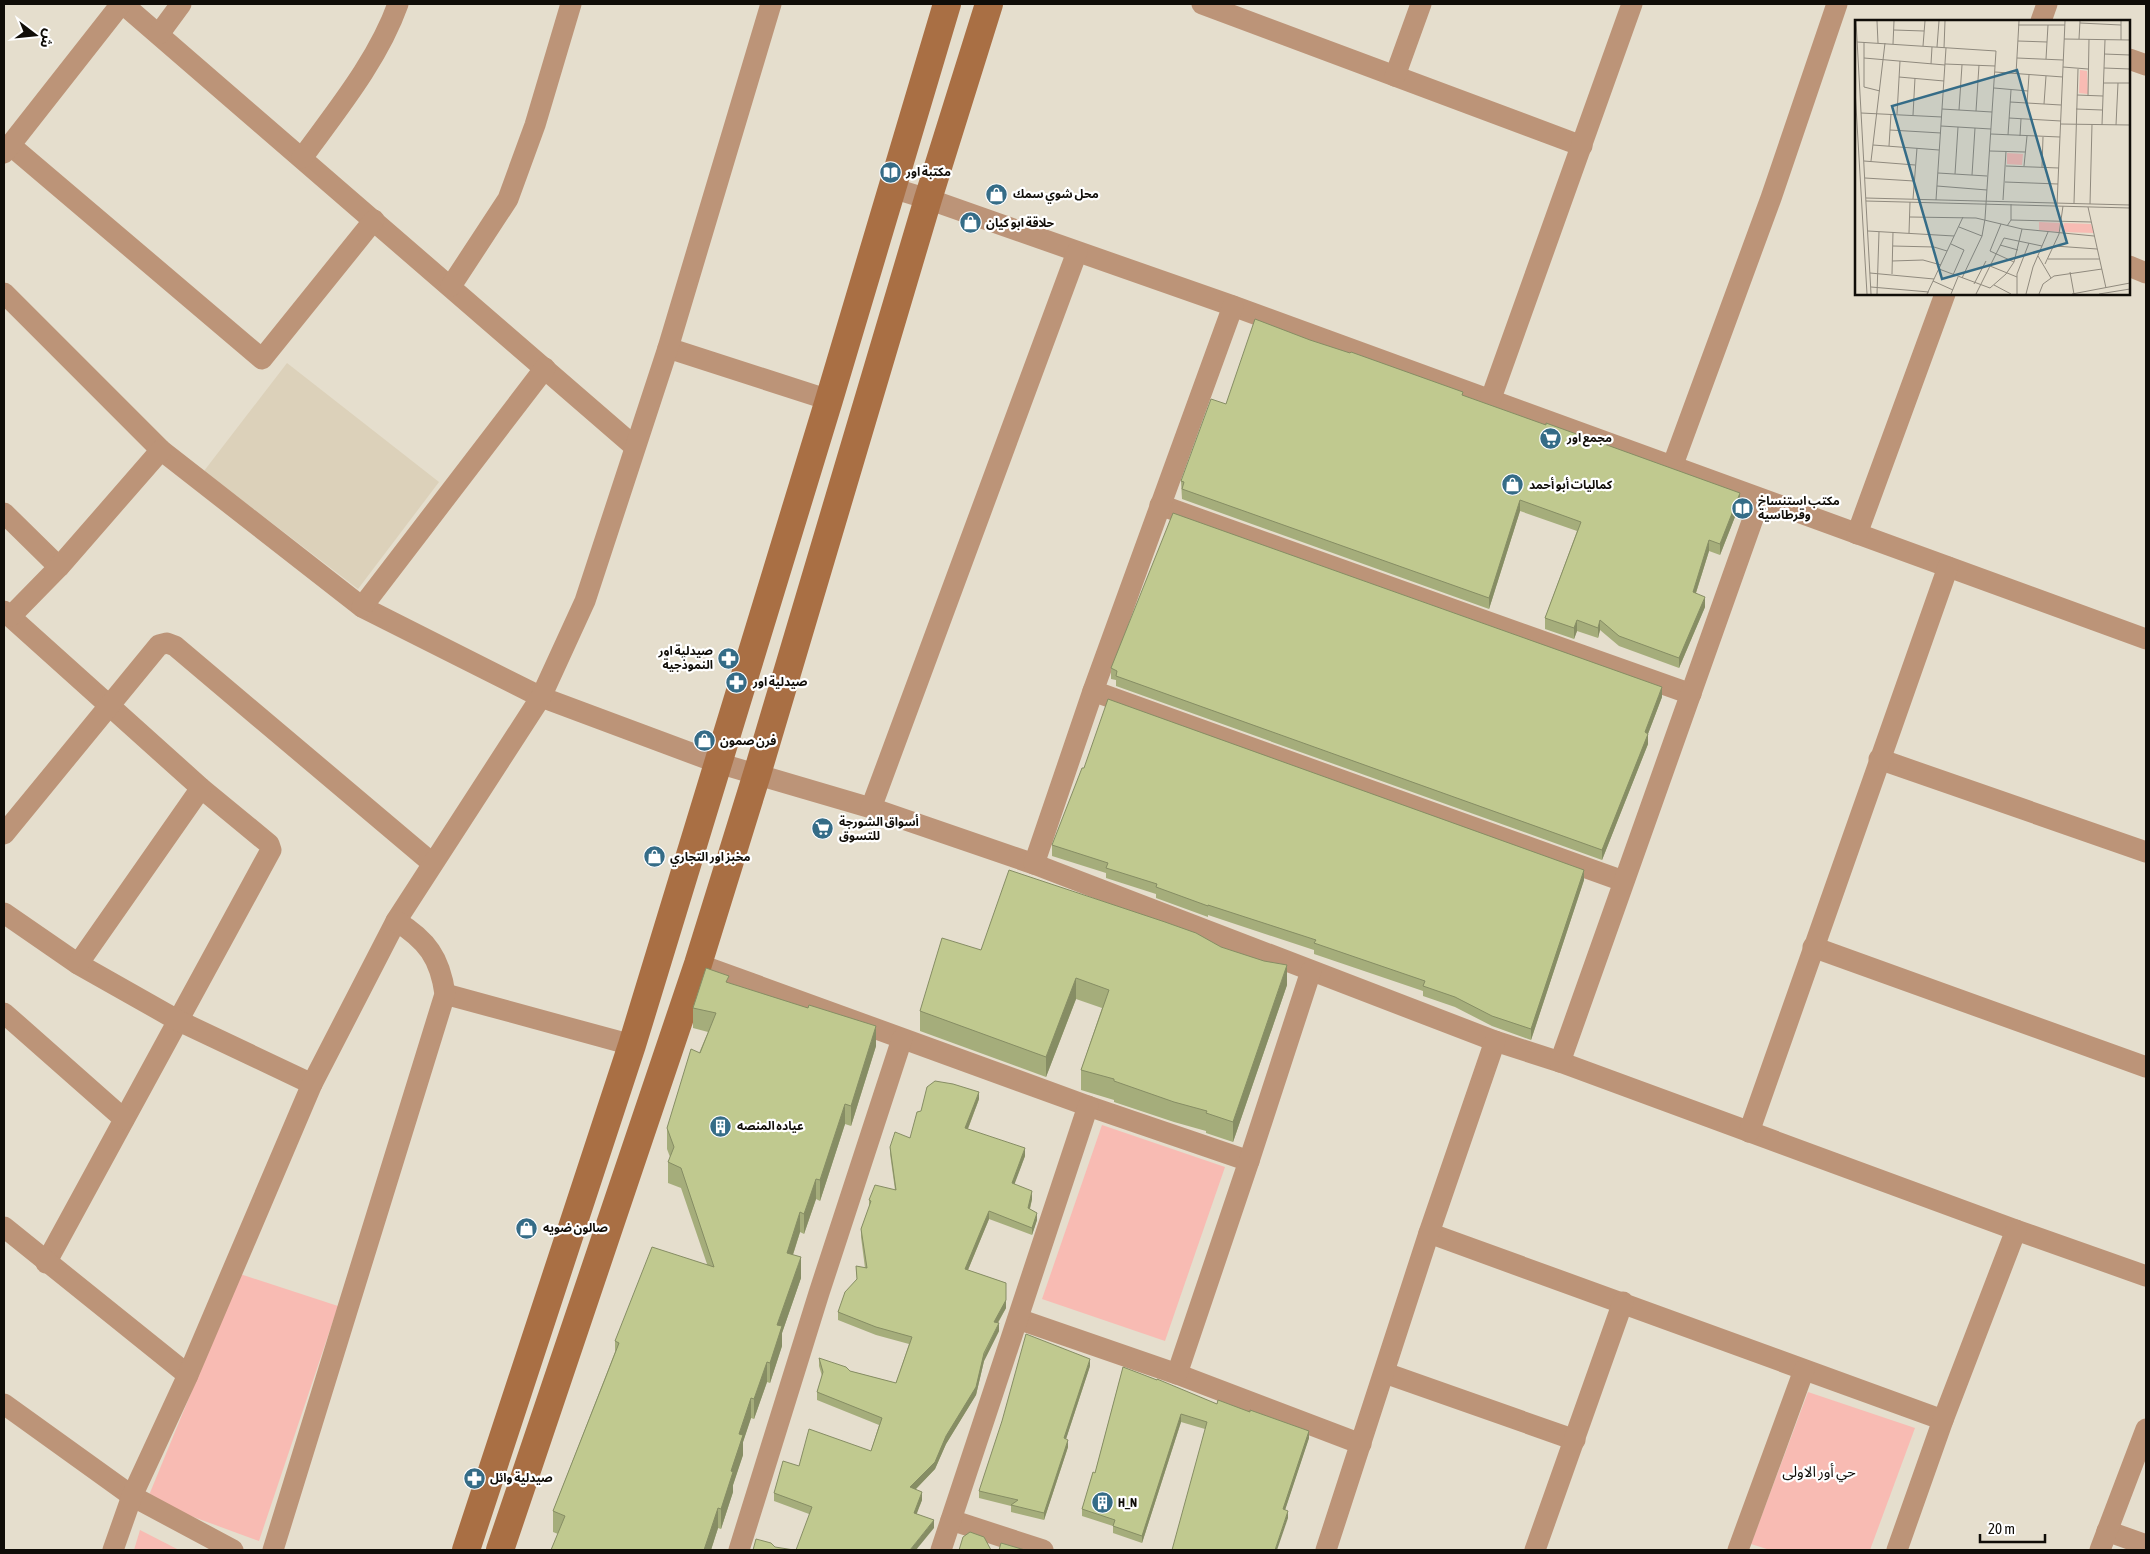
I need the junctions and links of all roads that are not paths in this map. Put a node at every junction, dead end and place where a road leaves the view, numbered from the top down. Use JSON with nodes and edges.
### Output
{"nodes":[{"id":1,"x":122,"y":4,"type":"edge"},
{"id":2,"x":181,"y":4,"type":"edge"},
{"id":3,"x":398,"y":4,"type":"edge"},
{"id":4,"x":571,"y":4,"type":"edge"},
{"id":5,"x":771,"y":4,"type":"edge"},
{"id":6,"x":947,"y":4,"type":"edge"},
{"id":7,"x":990,"y":4,"type":"edge"},
{"id":8,"x":1421,"y":4,"type":"edge"},
{"id":9,"x":1632,"y":4,"type":"edge"},
{"id":10,"x":1837,"y":4,"type":"edge"},
{"id":11,"x":2047,"y":4,"type":"edge"},
{"id":12,"x":1210,"y":5,"type":"edge"},
{"id":13,"x":2041,"y":20,"type":"edge"},
{"id":14,"x":159,"y":34,"type":"junction"},
{"id":15,"x":2130,"y":59,"type":"edge"},
{"id":16,"x":2146,"y":65,"type":"edge"},
{"id":17,"x":1395,"y":76,"type":"junction"},
{"id":18,"x":1582,"y":146,"type":"junction"},
{"id":19,"x":7,"y":149,"type":"edge"},
{"id":20,"x":302,"y":158,"type":"junction"},
{"id":21,"x":892,"y":188,"type":"junction"},
{"id":22,"x":928,"y":198,"type":"junction"},
{"id":23,"x":374,"y":220,"type":"junction"},
{"id":24,"x":1078,"y":252,"type":"junction"},
{"id":25,"x":2130,"y":266,"type":"edge"},
{"id":26,"x":2146,"y":273,"type":"edge"},
{"id":27,"x":451,"y":286,"type":"junction"},
{"id":28,"x":4,"y":293,"type":"edge"},
{"id":29,"x":1945,"y":295,"type":"edge"},
{"id":30,"x":1233,"y":306,"type":"junction"},
{"id":31,"x":668,"y":348,"type":"junction"},
{"id":32,"x":544,"y":368,"type":"junction"},
{"id":33,"x":829,"y":400,"type":"junction"},
{"id":34,"x":1490,"y":401,"type":"junction"},
{"id":35,"x":635,"y":447,"type":"junction"},
{"id":36,"x":161,"y":450,"type":"junction"},
{"id":37,"x":1672,"y":467,"type":"junction"},
{"id":38,"x":1760,"y":500,"type":"junction"},
{"id":39,"x":1160,"y":505,"type":"junction"},
{"id":40,"x":4,"y":513,"type":"edge"},
{"id":41,"x":1857,"y":534,"type":"junction"},
{"id":42,"x":1948,"y":567,"type":"junction"},
{"id":43,"x":59,"y":568,"type":"junction"},
{"id":44,"x":362,"y":607,"type":"junction"},
{"id":45,"x":7,"y":614,"type":"edge"},
{"id":46,"x":2146,"y":639,"type":"edge"},
{"id":47,"x":1093,"y":692,"type":"junction"},
{"id":48,"x":1690,"y":694,"type":"junction"},
{"id":49,"x":541,"y":697,"type":"junction"},
{"id":50,"x":110,"y":706,"type":"junction"},
{"id":51,"x":1879,"y":759,"type":"junction"},
{"id":52,"x":718,"y":763,"type":"junction"},
{"id":53,"x":757,"y":774,"type":"junction"},
{"id":54,"x":201,"y":788,"type":"junction"},
{"id":55,"x":872,"y":808,"type":"junction"},
{"id":56,"x":4,"y":834,"type":"edge"},
{"id":57,"x":2146,"y":852,"type":"edge"},
{"id":58,"x":432,"y":863,"type":"junction"},
{"id":59,"x":1034,"y":864,"type":"junction"},
{"id":60,"x":1623,"y":881,"type":"junction"},
{"id":61,"x":4,"y":913,"type":"edge"},
{"id":62,"x":396,"y":921,"type":"junction"},
{"id":63,"x":1813,"y":947,"type":"junction"},
{"id":64,"x":78,"y":964,"type":"junction"},
{"id":65,"x":698,"y":964,"type":"junction"},
{"id":66,"x":1311,"y":970,"type":"junction"},
{"id":67,"x":445,"y":994,"type":"junction"},
{"id":68,"x":4,"y":1013,"type":"edge"},
{"id":69,"x":177,"y":1020,"type":"junction"},
{"id":70,"x":902,"y":1039,"type":"junction"},
{"id":71,"x":1494,"y":1041,"type":"junction"},
{"id":72,"x":632,"y":1045,"type":"junction"},
{"id":73,"x":1560,"y":1062,"type":"junction"},
{"id":74,"x":2146,"y":1067,"type":"edge"},
{"id":75,"x":312,"y":1084,"type":"junction"},
{"id":76,"x":1088,"y":1106,"type":"junction"},
{"id":77,"x":124,"y":1119,"type":"junction"},
{"id":78,"x":1749,"y":1132,"type":"junction"},
{"id":79,"x":1250,"y":1161,"type":"junction"},
{"id":80,"x":4,"y":1227,"type":"edge"},
{"id":81,"x":2016,"y":1230,"type":"junction"},
{"id":82,"x":1428,"y":1233,"type":"junction"},
{"id":83,"x":46,"y":1262,"type":"junction"},
{"id":84,"x":2146,"y":1276,"type":"edge"},
{"id":85,"x":1623,"y":1302,"type":"junction"},
{"id":86,"x":1018,"y":1319,"type":"junction"},
{"id":87,"x":1804,"y":1370,"type":"junction"},
{"id":88,"x":1385,"y":1373,"type":"junction"},
{"id":89,"x":1177,"y":1374,"type":"junction"},
{"id":90,"x":188,"y":1375,"type":"junction"},
{"id":91,"x":5,"y":1410,"type":"edge"},
{"id":92,"x":1943,"y":1420,"type":"junction"},
{"id":93,"x":2146,"y":1429,"type":"edge"},
{"id":94,"x":1575,"y":1440,"type":"junction"},
{"id":95,"x":1361,"y":1444,"type":"junction"},
{"id":96,"x":132,"y":1496,"type":"junction"},
{"id":97,"x":951,"y":1520,"type":"junction"},
{"id":98,"x":2103,"y":1541,"type":"edge"},
{"id":99,"x":2146,"y":1545,"type":"edge"},
{"id":100,"x":113,"y":1550,"type":"edge"},
{"id":101,"x":233,"y":1550,"type":"edge"},
{"id":102,"x":273,"y":1550,"type":"edge"},
{"id":103,"x":466,"y":1550,"type":"edge"},
{"id":104,"x":500,"y":1550,"type":"edge"},
{"id":105,"x":738,"y":1550,"type":"edge"},
{"id":106,"x":941,"y":1550,"type":"edge"},
{"id":107,"x":1044,"y":1550,"type":"edge"},
{"id":108,"x":1326,"y":1550,"type":"edge"},
{"id":109,"x":1535,"y":1550,"type":"edge"},
{"id":110,"x":1738,"y":1550,"type":"edge"},
{"id":111,"x":1897,"y":1550,"type":"edge"}],
"edges":[{"from":1,"to":14,"type":"street"},
{"from":1,"to":19,"type":"street"},
{"from":2,"to":14,"type":"street"},
{"from":3,"to":20,"type":"street"},
{"from":4,"to":27,"type":"street"},
{"from":5,"to":31,"type":"street"},
{"from":6,"to":21,"type":"street"},
{"from":7,"to":22,"type":"street"},
{"from":8,"to":17,"type":"street"},
{"from":9,"to":18,"type":"street"},
{"from":10,"to":37,"type":"street"},
{"from":11,"to":13,"type":"street"},
{"from":12,"to":17,"type":"street"},
{"from":14,"to":20,"type":"street"},
{"from":15,"to":16,"type":"street"},
{"from":17,"to":18,"type":"street"},
{"from":18,"to":34,"type":"street"},
{"from":19,"to":23,"type":"street"},
{"from":20,"to":23,"type":"street"},
{"from":21,"to":22,"type":"street"},
{"from":21,"to":33,"type":"street"},
{"from":22,"to":24,"type":"street"},
{"from":22,"to":53,"type":"street"},
{"from":23,"to":27,"type":"street"},
{"from":24,"to":30,"type":"street"},
{"from":24,"to":55,"type":"street"},
{"from":25,"to":26,"type":"street"},
{"from":27,"to":32,"type":"street"},
{"from":28,"to":36,"type":"street"},
{"from":29,"to":41,"type":"street"},
{"from":30,"to":34,"type":"street"},
{"from":30,"to":39,"type":"street"},
{"from":31,"to":33,"type":"street"},
{"from":31,"to":35,"type":"street"},
{"from":32,"to":35,"type":"street"},
{"from":32,"to":44,"type":"street"},
{"from":33,"to":52,"type":"street"},
{"from":34,"to":37,"type":"street"},
{"from":35,"to":49,"type":"street"},
{"from":36,"to":43,"type":"street"},
{"from":36,"to":44,"type":"street"},
{"from":37,"to":38,"type":"street"},
{"from":38,"to":41,"type":"street"},
{"from":38,"to":48,"type":"street"},
{"from":39,"to":47,"type":"street"},
{"from":39,"to":48,"type":"street"},
{"from":40,"to":43,"type":"street"},
{"from":41,"to":42,"type":"street"},
{"from":42,"to":46,"type":"street"},
{"from":42,"to":51,"type":"street"},
{"from":43,"to":45,"type":"street"},
{"from":44,"to":49,"type":"street"},
{"from":45,"to":50,"type":"street"},
{"from":47,"to":59,"type":"street"},
{"from":47,"to":60,"type":"street"},
{"from":48,"to":60,"type":"street"},
{"from":49,"to":52,"type":"street"},
{"from":49,"to":58,"type":"street"},
{"from":50,"to":54,"type":"street"},
{"from":50,"to":56,"type":"street"},
{"from":50,"to":58,"type":"street"},
{"from":51,"to":57,"type":"street"},
{"from":51,"to":63,"type":"street"},
{"from":52,"to":53,"type":"street"},
{"from":52,"to":72,"type":"street"},
{"from":53,"to":55,"type":"street"},
{"from":53,"to":65,"type":"street"},
{"from":54,"to":64,"type":"street"},
{"from":54,"to":69,"type":"street"},
{"from":55,"to":59,"type":"street"},
{"from":58,"to":62,"type":"street"},
{"from":59,"to":66,"type":"street"},
{"from":60,"to":73,"type":"street"},
{"from":61,"to":64,"type":"street"},
{"from":62,"to":67,"type":"street"},
{"from":62,"to":75,"type":"street"},
{"from":63,"to":74,"type":"street"},
{"from":63,"to":78,"type":"street"},
{"from":64,"to":69,"type":"street"},
{"from":65,"to":70,"type":"street"},
{"from":65,"to":104,"type":"street"},
{"from":66,"to":71,"type":"street"},
{"from":66,"to":79,"type":"street"},
{"from":67,"to":72,"type":"street"},
{"from":67,"to":102,"type":"street"},
{"from":68,"to":77,"type":"street"},
{"from":69,"to":75,"type":"street"},
{"from":69,"to":77,"type":"street"},
{"from":70,"to":76,"type":"street"},
{"from":70,"to":105,"type":"street"},
{"from":71,"to":73,"type":"street"},
{"from":71,"to":82,"type":"street"},
{"from":72,"to":103,"type":"street"},
{"from":73,"to":78,"type":"street"},
{"from":75,"to":90,"type":"street"},
{"from":76,"to":79,"type":"street"},
{"from":76,"to":86,"type":"street"},
{"from":77,"to":83,"type":"street"},
{"from":78,"to":81,"type":"street"},
{"from":79,"to":89,"type":"street"},
{"from":80,"to":83,"type":"street"},
{"from":81,"to":84,"type":"street"},
{"from":81,"to":92,"type":"street"},
{"from":82,"to":85,"type":"street"},
{"from":82,"to":88,"type":"street"},
{"from":83,"to":90,"type":"street"},
{"from":85,"to":87,"type":"street"},
{"from":85,"to":94,"type":"street"},
{"from":86,"to":89,"type":"street"},
{"from":86,"to":97,"type":"street"},
{"from":87,"to":92,"type":"street"},
{"from":87,"to":110,"type":"street"},
{"from":88,"to":94,"type":"street"},
{"from":88,"to":95,"type":"street"},
{"from":89,"to":95,"type":"street"},
{"from":90,"to":96,"type":"street"},
{"from":91,"to":96,"type":"street"},
{"from":92,"to":111,"type":"street"},
{"from":93,"to":98,"type":"street"},
{"from":94,"to":109,"type":"street"},
{"from":95,"to":108,"type":"street"},
{"from":96,"to":100,"type":"street"},
{"from":96,"to":101,"type":"street"},
{"from":97,"to":106,"type":"street"},
{"from":97,"to":107,"type":"street"},
{"from":98,"to":99,"type":"street"}]}
